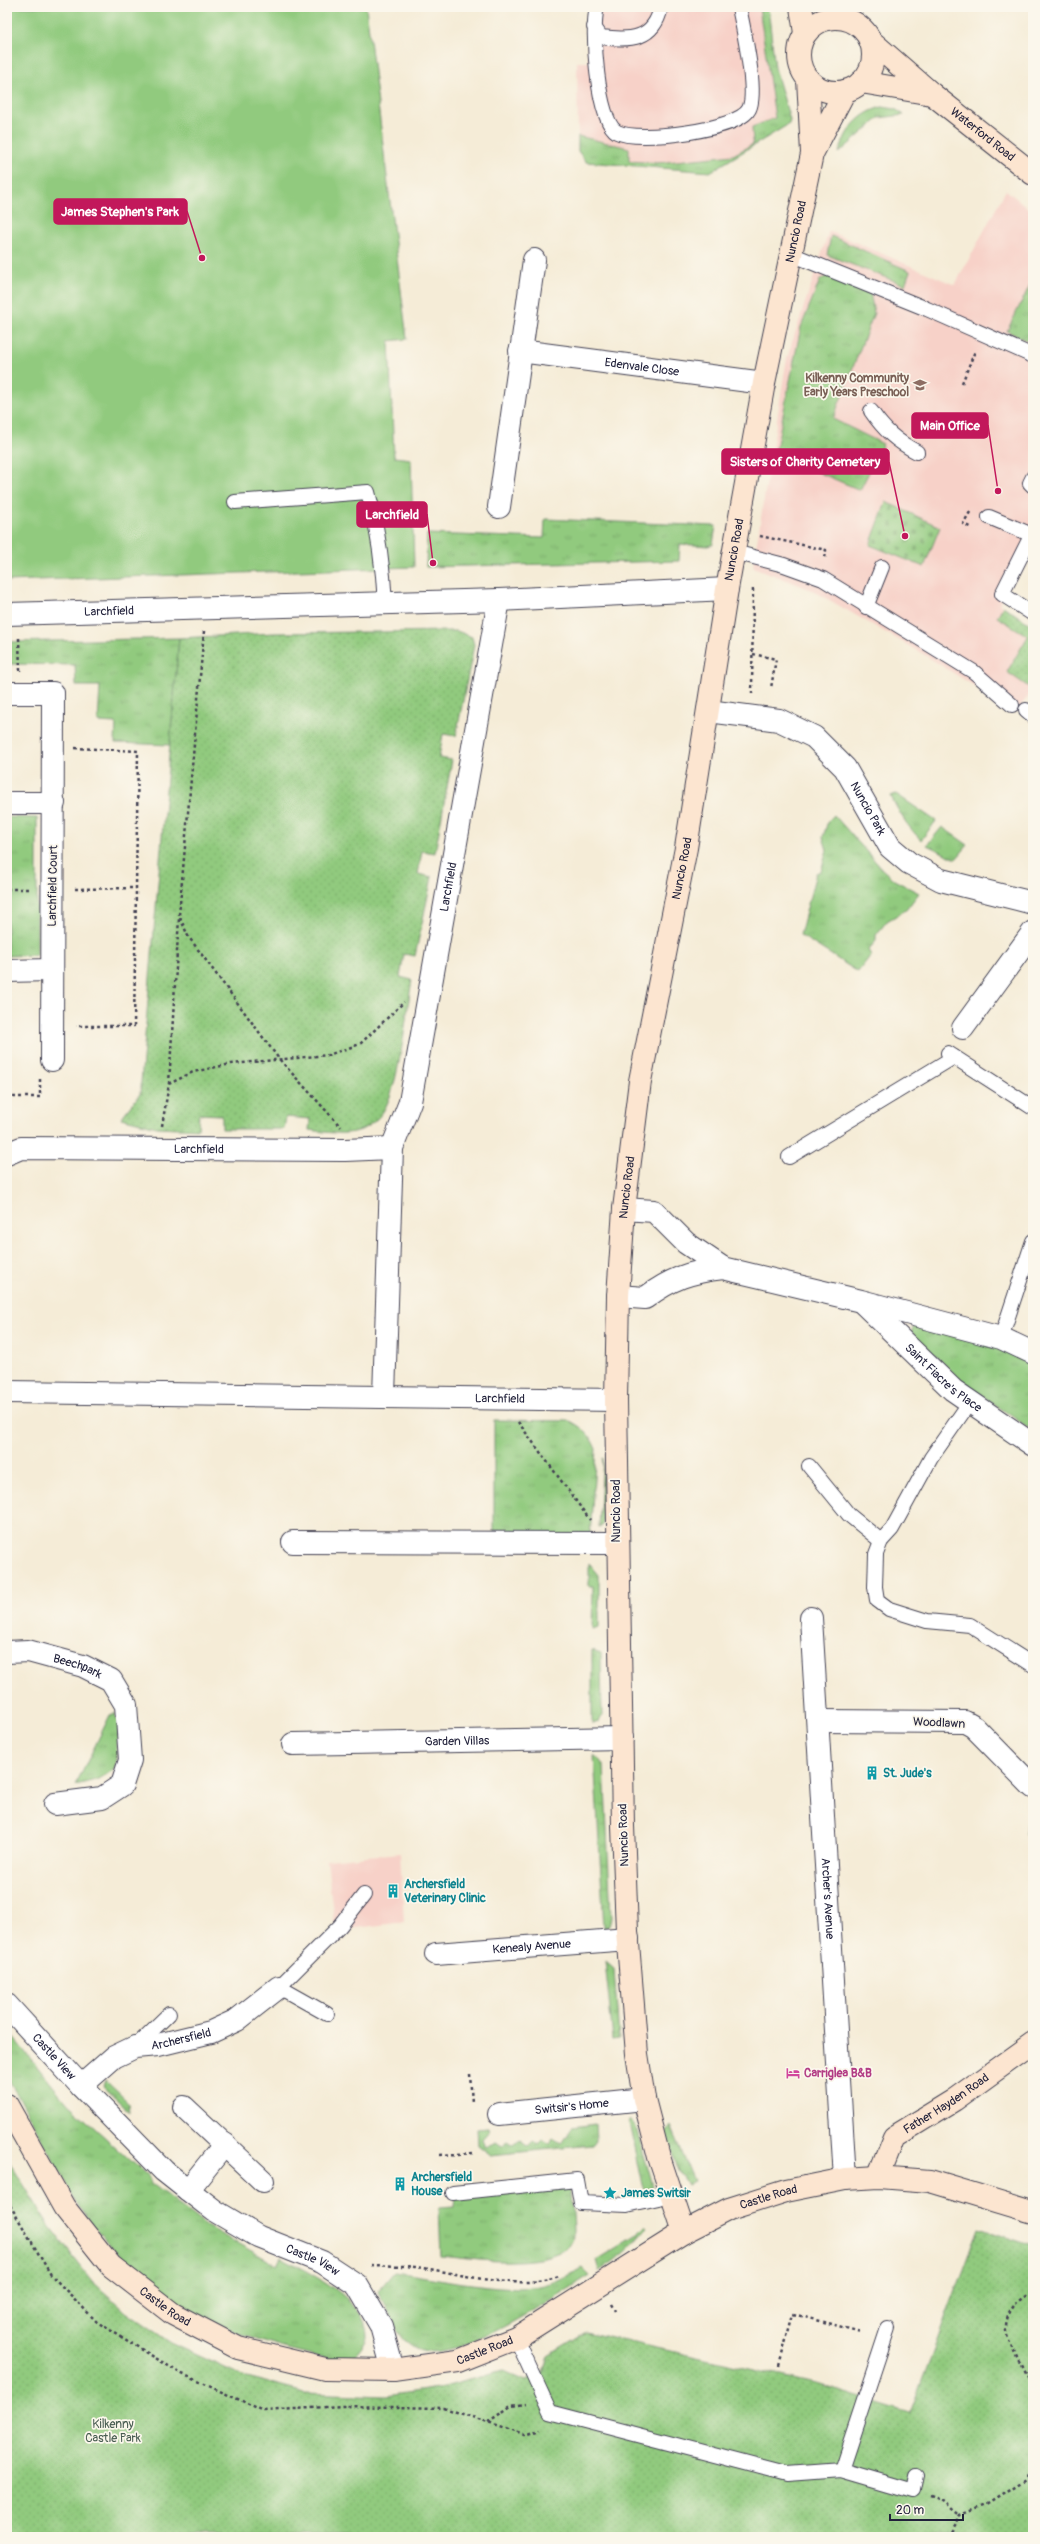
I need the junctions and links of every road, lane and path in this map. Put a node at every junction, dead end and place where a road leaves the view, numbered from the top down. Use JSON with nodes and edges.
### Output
{"nodes":[{"id":1,"x":597,"y":7,"type":"edge"},
{"id":2,"x":661,"y":7,"type":"edge"},
{"id":3,"x":739,"y":7,"type":"edge"},
{"id":4,"x":801,"y":7,"type":"edge"},
{"id":5,"x":834,"y":12,"type":"edge"},
{"id":6,"x":594,"y":27,"type":"junction"},
{"id":7,"x":805,"y":33,"type":"junction"},
{"id":8,"x":870,"y":40,"type":"junction"},
{"id":9,"x":808,"y":79,"type":"junction"},
{"id":10,"x":853,"y":86,"type":"junction"},
{"id":11,"x":932,"y":94,"type":"junction"},
{"id":12,"x":812,"y":154,"type":"junction"},
{"id":13,"x":1033,"y":174,"type":"edge"},
{"id":14,"x":791,"y":254,"type":"junction"},
{"id":15,"x":534,"y":260,"type":"dead end"},
{"id":16,"x":983,"y":334,"type":"junction"},
{"id":17,"x":520,"y":351,"type":"junction"},
{"id":18,"x":1033,"y":356,"type":"edge"},
{"id":19,"x":764,"y":383,"type":"junction"},
{"id":20,"x":962,"y":383,"type":"dead end"},
{"id":21,"x":871,"y":411,"type":"dead end"},
{"id":22,"x":917,"y":452,"type":"dead end"},
{"id":23,"x":1033,"y":477,"type":"edge"},
{"id":24,"x":1033,"y":486,"type":"edge"},
{"id":25,"x":235,"y":502,"type":"dead end"},
{"id":26,"x":499,"y":507,"type":"dead end"},
{"id":27,"x":967,"y":514,"type":"dead end"},
{"id":28,"x":989,"y":517,"type":"dead end"},
{"id":29,"x":972,"y":528,"type":"dead end"},
{"id":30,"x":1032,"y":534,"type":"edge"},
{"id":31,"x":742,"y":547,"type":"junction"},
{"id":32,"x":826,"y":550,"type":"dead end"},
{"id":33,"x":882,"y":567,"type":"dead end"},
{"id":34,"x":727,"y":589,"type":"junction"},
{"id":35,"x":499,"y":600,"type":"junction"},
{"id":36,"x":385,"y":603,"type":"junction"},
{"id":37,"x":866,"y":607,"type":"junction"},
{"id":38,"x":206,"y":608,"type":"junction"},
{"id":39,"x":13,"y":614,"type":"edge"},
{"id":40,"x":1033,"y":614,"type":"edge"},
{"id":41,"x":753,"y":654,"type":"junction"},
{"id":42,"x":771,"y":688,"type":"dead end"},
{"id":43,"x":14,"y":693,"type":"edge"},
{"id":44,"x":1012,"y":705,"type":"dead end"},
{"id":45,"x":708,"y":712,"type":"junction"},
{"id":46,"x":750,"y":717,"type":"junction"},
{"id":47,"x":53,"y":747,"type":"junction"},
{"id":48,"x":7,"y":803,"type":"edge"},
{"id":49,"x":54,"y":803,"type":"junction"},
{"id":50,"x":136,"y":888,"type":"junction"},
{"id":51,"x":52,"y":889,"type":"junction"},
{"id":52,"x":1033,"y":903,"type":"edge"},
{"id":53,"x":180,"y":915,"type":"junction"},
{"id":54,"x":1033,"y":932,"type":"edge"},
{"id":55,"x":51,"y":970,"type":"junction"},
{"id":56,"x":7,"y":971,"type":"edge"},
{"id":57,"x":429,"y":1000,"type":"junction"},
{"id":58,"x":52,"y":1026,"type":"junction"},
{"id":59,"x":963,"y":1028,"type":"dead end"},
{"id":60,"x":278,"y":1059,"type":"junction"},
{"id":61,"x":52,"y":1060,"type":"joint"},
{"id":62,"x":169,"y":1084,"type":"junction"},
{"id":63,"x":7,"y":1097,"type":"edge"},
{"id":64,"x":1033,"y":1108,"type":"edge"},
{"id":65,"x":392,"y":1148,"type":"junction"},
{"id":66,"x":162,"y":1149,"type":"junction"},
{"id":67,"x":345,"y":1150,"type":"junction"},
{"id":68,"x":7,"y":1154,"type":"edge"},
{"id":69,"x":789,"y":1157,"type":"dead end"},
{"id":70,"x":624,"y":1209,"type":"junction"},
{"id":71,"x":1033,"y":1241,"type":"edge"},
{"id":72,"x":723,"y":1268,"type":"junction"},
{"id":73,"x":618,"y":1296,"type":"junction"},
{"id":74,"x":861,"y":1301,"type":"junction"},
{"id":75,"x":1001,"y":1338,"type":"junction"},
{"id":76,"x":1033,"y":1353,"type":"edge"},
{"id":77,"x":7,"y":1392,"type":"edge"},
{"id":78,"x":384,"y":1396,"type":"junction"},
{"id":79,"x":503,"y":1398,"type":"junction"},
{"id":80,"x":616,"y":1400,"type":"junction"},
{"id":81,"x":970,"y":1402,"type":"junction"},
{"id":82,"x":1033,"y":1445,"type":"edge"},
{"id":83,"x":808,"y":1466,"type":"dead end"},
{"id":84,"x":881,"y":1541,"type":"junction"},
{"id":85,"x":293,"y":1542,"type":"dead end"},
{"id":86,"x":594,"y":1543,"type":"junction"},
{"id":87,"x":616,"y":1543,"type":"junction"},
{"id":88,"x":811,"y":1618,"type":"dead end"},
{"id":89,"x":7,"y":1652,"type":"edge"},
{"id":90,"x":1033,"y":1665,"type":"edge"},
{"id":91,"x":818,"y":1720,"type":"junction"},
{"id":92,"x":622,"y":1738,"type":"junction"},
{"id":93,"x":293,"y":1744,"type":"dead end"},
{"id":94,"x":1033,"y":1788,"type":"edge"},
{"id":95,"x":55,"y":1804,"type":"dead end"},
{"id":96,"x":364,"y":1895,"type":"dead end"},
{"id":97,"x":628,"y":1939,"type":"junction"},
{"id":98,"x":436,"y":1954,"type":"dead end"},
{"id":99,"x":279,"y":1987,"type":"junction"},
{"id":100,"x":7,"y":2005,"type":"edge"},
{"id":101,"x":169,"y":2014,"type":"dead end"},
{"id":102,"x":327,"y":2014,"type":"dead end"},
{"id":103,"x":1033,"y":2043,"type":"edge"},
{"id":104,"x":135,"y":2047,"type":"junction"},
{"id":105,"x":470,"y":2074,"type":"dead end"},
{"id":106,"x":81,"y":2086,"type":"junction"},
{"id":107,"x":644,"y":2099,"type":"junction"},
{"id":108,"x":472,"y":2103,"type":"dead end"},
{"id":109,"x":7,"y":2105,"type":"edge"},
{"id":110,"x":184,"y":2107,"type":"dead end"},
{"id":111,"x":499,"y":2114,"type":"dead end"},
{"id":112,"x":225,"y":2144,"type":"junction"},
{"id":113,"x":475,"y":2153,"type":"dead end"},
{"id":114,"x":440,"y":2155,"type":"dead end"},
{"id":115,"x":878,"y":2177,"type":"junction"},
{"id":116,"x":845,"y":2179,"type":"junction"},
{"id":117,"x":262,"y":2181,"type":"dead end"},
{"id":118,"x":188,"y":2190,"type":"junction"},
{"id":119,"x":453,"y":2193,"type":"dead end"},
{"id":120,"x":672,"y":2195,"type":"junction"},
{"id":121,"x":1033,"y":2212,"type":"edge"},
{"id":122,"x":684,"y":2232,"type":"junction"},
{"id":123,"x":365,"y":2264,"type":"dead end"},
{"id":124,"x":559,"y":2276,"type":"dead end"},
{"id":125,"x":1033,"y":2291,"type":"edge"},
{"id":126,"x":888,"y":2328,"type":"dead end"},
{"id":127,"x":861,"y":2332,"type":"dead end"},
{"id":128,"x":516,"y":2338,"type":"junction"},
{"id":129,"x":779,"y":2366,"type":"dead end"},
{"id":130,"x":393,"y":2370,"type":"junction"},
{"id":131,"x":1033,"y":2392,"type":"edge"},
{"id":132,"x":544,"y":2398,"type":"junction"},
{"id":133,"x":488,"y":2422,"type":"dead end"},
{"id":134,"x":1033,"y":2456,"type":"edge"},
{"id":135,"x":841,"y":2470,"type":"junction"},
{"id":136,"x":1033,"y":2474,"type":"edge"},
{"id":137,"x":916,"y":2475,"type":"dead end"},
{"id":138,"x":1026,"y":2478,"type":"junction"},
{"id":139,"x":913,"y":2491,"type":"junction"},
{"id":140,"x":960,"y":2515,"type":"junction"},
{"id":141,"x":946,"y":2537,"type":"edge"}],
"edges":[{"from":1,"to":6,"type":"lane"},
{"from":2,"to":6,"type":"lane"},
{"from":3,"to":6,"type":"lane"},
{"from":4,"to":7,"type":"street"},
{"from":5,"to":7,"type":"street"},
{"from":5,"to":8,"type":"street"},
{"from":7,"to":9,"type":"street"},
{"from":8,"to":10,"type":"street"},
{"from":8,"to":11,"type":"street","name":"Waterford Road"},
{"from":9,"to":10,"type":"street"},
{"from":9,"to":12,"type":"street","name":"Nuncio Road"},
{"from":10,"to":11,"type":"street","name":"Waterford Road"},
{"from":10,"to":12,"type":"street","name":"Nuncio Road"},
{"from":11,"to":13,"type":"street","name":"Waterford Road"},
{"from":12,"to":14,"type":"street","name":"Nuncio Road"},
{"from":14,"to":16,"type":"lane"},
{"from":14,"to":19,"type":"street","name":"Nuncio Road"},
{"from":15,"to":17,"type":"street"},
{"from":16,"to":18,"type":"lane"},
{"from":16,"to":20,"type":"path"},
{"from":17,"to":19,"type":"street","name":"Edenvale Close"},
{"from":17,"to":26,"type":"street"},
{"from":19,"to":31,"type":"street","name":"Nuncio Road"},
{"from":21,"to":22,"type":"lane"},
{"from":23,"to":24,"type":"lane"},
{"from":25,"to":36,"type":"lane"},
{"from":27,"to":29,"type":"path"},
{"from":28,"to":30,"type":"lane"},
{"from":30,"to":40,"type":"lane"},
{"from":31,"to":32,"type":"path"},
{"from":31,"to":34,"type":"street","name":"Nuncio Road"},
{"from":31,"to":37,"type":"lane"},
{"from":31,"to":41,"type":"path"},
{"from":33,"to":37,"type":"lane"},
{"from":34,"to":35,"type":"street","name":"Larchfield"},
{"from":34,"to":45,"type":"street","name":"Nuncio Road"},
{"from":35,"to":36,"type":"street","name":"Larchfield"},
{"from":35,"to":57,"type":"street","name":"Larchfield"},
{"from":36,"to":38,"type":"street","name":"Larchfield"},
{"from":37,"to":44,"type":"lane"},
{"from":38,"to":39,"type":"street","name":"Larchfield"},
{"from":38,"to":53,"type":"path"},
{"from":39,"to":43,"type":"path"},
{"from":41,"to":42,"type":"path"},
{"from":41,"to":46,"type":"path"},
{"from":43,"to":47,"type":"street","name":"Larchfield Court"},
{"from":45,"to":46,"type":"street","name":"Nuncio Park"},
{"from":45,"to":70,"type":"street","name":"Nuncio Road"},
{"from":46,"to":52,"type":"street","name":"Nuncio Park"},
{"from":47,"to":49,"type":"street","name":"Larchfield Court"},
{"from":47,"to":50,"type":"path"},
{"from":48,"to":49,"type":"street"},
{"from":49,"to":51,"type":"street","name":"Larchfield Court"},
{"from":50,"to":51,"type":"path"},
{"from":50,"to":58,"type":"path"},
{"from":51,"to":55,"type":"street","name":"Larchfield Court"},
{"from":53,"to":60,"type":"path"},
{"from":53,"to":62,"type":"path"},
{"from":54,"to":59,"type":"street"},
{"from":55,"to":56,"type":"street"},
{"from":55,"to":58,"type":"street","name":"Larchfield Court"},
{"from":57,"to":60,"type":"path"},
{"from":57,"to":65,"type":"street","name":"Larchfield"},
{"from":58,"to":61,"type":"street","name":"Larchfield Court"},
{"from":60,"to":62,"type":"path"},
{"from":60,"to":67,"type":"path"},
{"from":61,"to":63,"type":"path"},
{"from":62,"to":66,"type":"path"},
{"from":64,"to":69,"type":"lane"},
{"from":65,"to":67,"type":"street","name":"Larchfield"},
{"from":65,"to":78,"type":"street","name":"Larchfield"},
{"from":66,"to":67,"type":"street","name":"Larchfield"},
{"from":66,"to":68,"type":"street","name":"Larchfield"},
{"from":70,"to":72,"type":"street"},
{"from":70,"to":73,"type":"street","name":"Nuncio Road"},
{"from":71,"to":75,"type":"lane"},
{"from":72,"to":73,"type":"street"},
{"from":72,"to":74,"type":"street"},
{"from":73,"to":80,"type":"street","name":"Nuncio Road"},
{"from":74,"to":75,"type":"street"},
{"from":74,"to":81,"type":"street","name":"Saint Fiacre's Place"},
{"from":75,"to":76,"type":"street"},
{"from":77,"to":78,"type":"street","name":"Larchfield"},
{"from":78,"to":79,"type":"street","name":"Larchfield"},
{"from":79,"to":80,"type":"street","name":"Larchfield"},
{"from":79,"to":86,"type":"path"},
{"from":80,"to":87,"type":"street","name":"Nuncio Road"},
{"from":81,"to":82,"type":"street","name":"Saint Fiacre's Place"},
{"from":81,"to":84,"type":"lane"},
{"from":83,"to":84,"type":"lane"},
{"from":84,"to":90,"type":"lane"},
{"from":85,"to":86,"type":"street"},
{"from":86,"to":87,"type":"street"},
{"from":87,"to":92,"type":"street","name":"Nuncio Road"},
{"from":88,"to":91,"type":"street","name":"Archer's Avenue"},
{"from":89,"to":95,"type":"street","name":"Beechpark"},
{"from":91,"to":94,"type":"street","name":"Woodlawn"},
{"from":91,"to":116,"type":"street","name":"Archer's Avenue"},
{"from":92,"to":93,"type":"street","name":"Garden Villas"},
{"from":92,"to":97,"type":"street","name":"Nuncio Road"},
{"from":96,"to":99,"type":"lane"},
{"from":97,"to":98,"type":"street","name":"Kenealy Avenue"},
{"from":97,"to":107,"type":"street","name":"Nuncio Road"},
{"from":99,"to":102,"type":"lane"},
{"from":99,"to":104,"type":"street","name":"Archersfield"},
{"from":100,"to":106,"type":"street","name":"Castle View"},
{"from":101,"to":104,"type":"lane"},
{"from":103,"to":115,"type":"street","name":"Father Hayden Road"},
{"from":104,"to":106,"type":"street","name":"Archersfield"},
{"from":105,"to":108,"type":"path"},
{"from":106,"to":118,"type":"street","name":"Castle View"},
{"from":107,"to":111,"type":"street","name":"Switsir's Home"},
{"from":107,"to":120,"type":"street","name":"Nuncio Road"},
{"from":109,"to":130,"type":"street","name":"Castle Road"},
{"from":110,"to":112,"type":"street"},
{"from":112,"to":117,"type":"street"},
{"from":112,"to":118,"type":"street"},
{"from":113,"to":114,"type":"path"},
{"from":115,"to":116,"type":"street","name":"Castle Road"},
{"from":115,"to":121,"type":"street","name":"Castle Road"},
{"from":116,"to":122,"type":"street","name":"Castle Road"},
{"from":118,"to":130,"type":"street","name":"Castle View"},
{"from":119,"to":120,"type":"lane"},
{"from":120,"to":122,"type":"street","name":"Nuncio Road"},
{"from":122,"to":128,"type":"street","name":"Castle Road"},
{"from":123,"to":124,"type":"path"},
{"from":125,"to":131,"type":"path"},
{"from":126,"to":135,"type":"lane"},
{"from":127,"to":129,"type":"path"},
{"from":128,"to":130,"type":"street","name":"Castle Road"},
{"from":128,"to":132,"type":"lane"},
{"from":132,"to":133,"type":"path"},
{"from":132,"to":135,"type":"lane"},
{"from":134,"to":138,"type":"path"},
{"from":135,"to":139,"type":"lane"},
{"from":136,"to":138,"type":"path"},
{"from":137,"to":139,"type":"lane"},
{"from":138,"to":140,"type":"path"},
{"from":139,"to":140,"type":"path"},
{"from":140,"to":141,"type":"path"}]}
